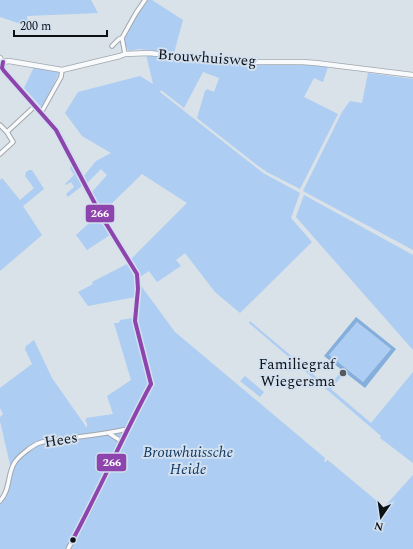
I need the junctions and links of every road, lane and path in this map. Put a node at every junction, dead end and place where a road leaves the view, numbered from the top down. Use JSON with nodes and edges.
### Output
{"nodes":[{"id":1,"x":146,"y":0,"type":"edge"},
{"id":2,"x":122,"y":38,"type":"junction"},
{"id":3,"x":112,"y":46,"type":"dead end"},
{"id":4,"x":125,"y":54,"type":"junction"},
{"id":5,"x":2,"y":60,"type":"edge"},
{"id":6,"x":62,"y":70,"type":"junction"},
{"id":7,"x":413,"y":76,"type":"edge"},
{"id":8,"x":35,"y":106,"type":"junction"},
{"id":9,"x":41,"y":113,"type":"junction"},
{"id":10,"x":0,"y":125,"type":"edge"},
{"id":11,"x":7,"y":132,"type":"junction"},
{"id":12,"x":0,"y":154,"type":"edge"},
{"id":13,"x":127,"y":429,"type":"junction"},
{"id":14,"x":109,"y":433,"type":"junction"},
{"id":15,"x":122,"y":441,"type":"junction"},
{"id":16,"x":0,"y":501,"type":"edge"},
{"id":17,"x":68,"y":549,"type":"edge"}],
"edges":[{"from":1,"to":2,"type":"street"},
{"from":2,"to":3,"type":"street"},
{"from":2,"to":4,"type":"street"},
{"from":4,"to":6,"type":"street","name":"Brouwhuisweg"},
{"from":4,"to":7,"type":"street","name":"Brouwhuisweg"},
{"from":5,"to":6,"type":"street","name":"Brouwhuisweg"},
{"from":5,"to":8,"type":"street"},
{"from":6,"to":9,"type":"street"},
{"from":8,"to":9,"type":"street"},
{"from":8,"to":11,"type":"street"},
{"from":9,"to":13,"type":"street"},
{"from":10,"to":11,"type":"street"},
{"from":11,"to":12,"type":"street"},
{"from":13,"to":14,"type":"street","name":"Hees"},
{"from":13,"to":15,"type":"street"},
{"from":14,"to":15,"type":"street"},
{"from":14,"to":16,"type":"street","name":"Hees"},
{"from":15,"to":17,"type":"street"}]}
